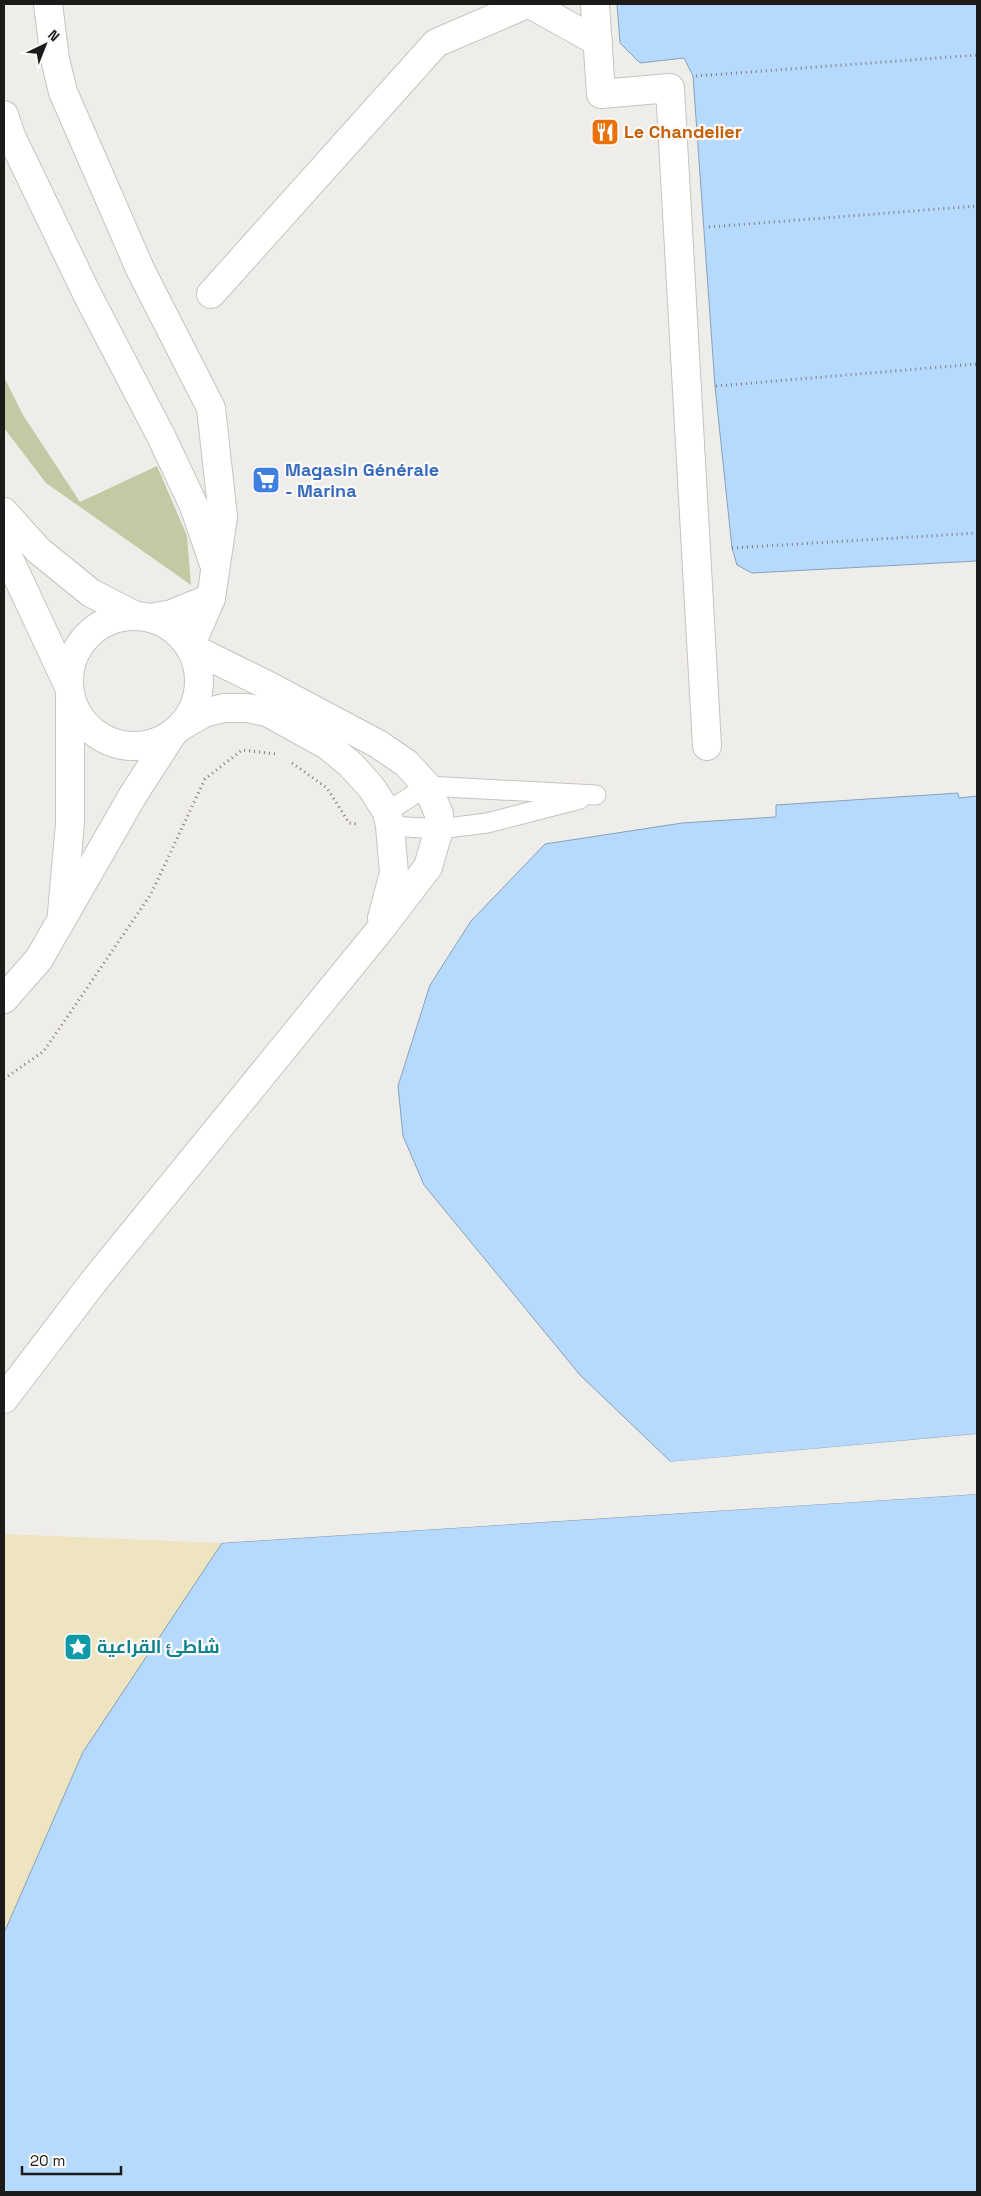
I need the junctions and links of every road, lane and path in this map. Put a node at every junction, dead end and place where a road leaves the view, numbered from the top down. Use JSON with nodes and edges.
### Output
{"nodes":[{"id":1,"x":48,"y":4,"type":"edge"},
{"id":2,"x":527,"y":4,"type":"edge"},
{"id":3,"x":530,"y":4,"type":"edge"},
{"id":4,"x":595,"y":4,"type":"edge"},
{"id":5,"x":598,"y":42,"type":"junction"},
{"id":6,"x":977,"y":55,"type":"edge"},
{"id":7,"x":692,"y":76,"type":"dead end"},
{"id":8,"x":4,"y":115,"type":"edge"},
{"id":9,"x":977,"y":206,"type":"edge"},
{"id":10,"x":704,"y":228,"type":"dead end"},
{"id":11,"x":211,"y":294,"type":"dead end"},
{"id":12,"x":977,"y":364,"type":"edge"},
{"id":13,"x":715,"y":386,"type":"dead end"},
{"id":14,"x":4,"y":512,"type":"edge"},
{"id":15,"x":977,"y":533,"type":"edge"},
{"id":16,"x":4,"y":548,"type":"edge"},
{"id":17,"x":732,"y":548,"type":"dead end"},
{"id":18,"x":216,"y":570,"type":"junction"},
{"id":19,"x":211,"y":598,"type":"junction"},
{"id":20,"x":143,"y":617,"type":"junction"},
{"id":21,"x":190,"y":647,"type":"junction"},
{"id":22,"x":70,"y":689,"type":"junction"},
{"id":23,"x":178,"y":729,"type":"junction"},
{"id":24,"x":707,"y":746,"type":"dead end"},
{"id":25,"x":279,"y":754,"type":"dead end"},
{"id":26,"x":287,"y":760,"type":"dead end"},
{"id":27,"x":428,"y":786,"type":"junction"},
{"id":28,"x":389,"y":819,"type":"junction"},
{"id":29,"x":439,"y":829,"type":"junction"},
{"id":30,"x":62,"y":922,"type":"junction"},
{"id":31,"x":378,"y":930,"type":"junction"},
{"id":32,"x":4,"y":999,"type":"edge"},
{"id":33,"x":4,"y":1079,"type":"edge"},
{"id":34,"x":4,"y":1399,"type":"edge"}],
"edges":[{"from":1,"to":18,"type":"street"},
{"from":2,"to":11,"type":"street"},
{"from":3,"to":5,"type":"street"},
{"from":4,"to":5,"type":"street"},
{"from":5,"to":24,"type":"street"},
{"from":6,"to":7,"type":"path"},
{"from":8,"to":18,"type":"street"},
{"from":9,"to":10,"type":"path"},
{"from":12,"to":13,"type":"path"},
{"from":14,"to":20,"type":"street"},
{"from":15,"to":17,"type":"path"},
{"from":16,"to":22,"type":"street"},
{"from":18,"to":19,"type":"street"},
{"from":19,"to":20,"type":"street"},
{"from":19,"to":21,"type":"street"},
{"from":20,"to":21,"type":"street"},
{"from":20,"to":22,"type":"street"},
{"from":21,"to":23,"type":"street"},
{"from":21,"to":27,"type":"street"},
{"from":22,"to":23,"type":"street"},
{"from":22,"to":30,"type":"street"},
{"from":23,"to":28,"type":"street"},
{"from":23,"to":30,"type":"street"},
{"from":25,"to":33,"type":"path"},
{"from":26,"to":28,"type":"path"},
{"from":27,"to":28,"type":"lane"},
{"from":27,"to":29,"type":"street"},
{"from":27,"to":29,"type":"lane"},
{"from":28,"to":29,"type":"lane"},
{"from":28,"to":31,"type":"street"},
{"from":29,"to":31,"type":"street"},
{"from":30,"to":32,"type":"street"},
{"from":31,"to":34,"type":"street"}]}
